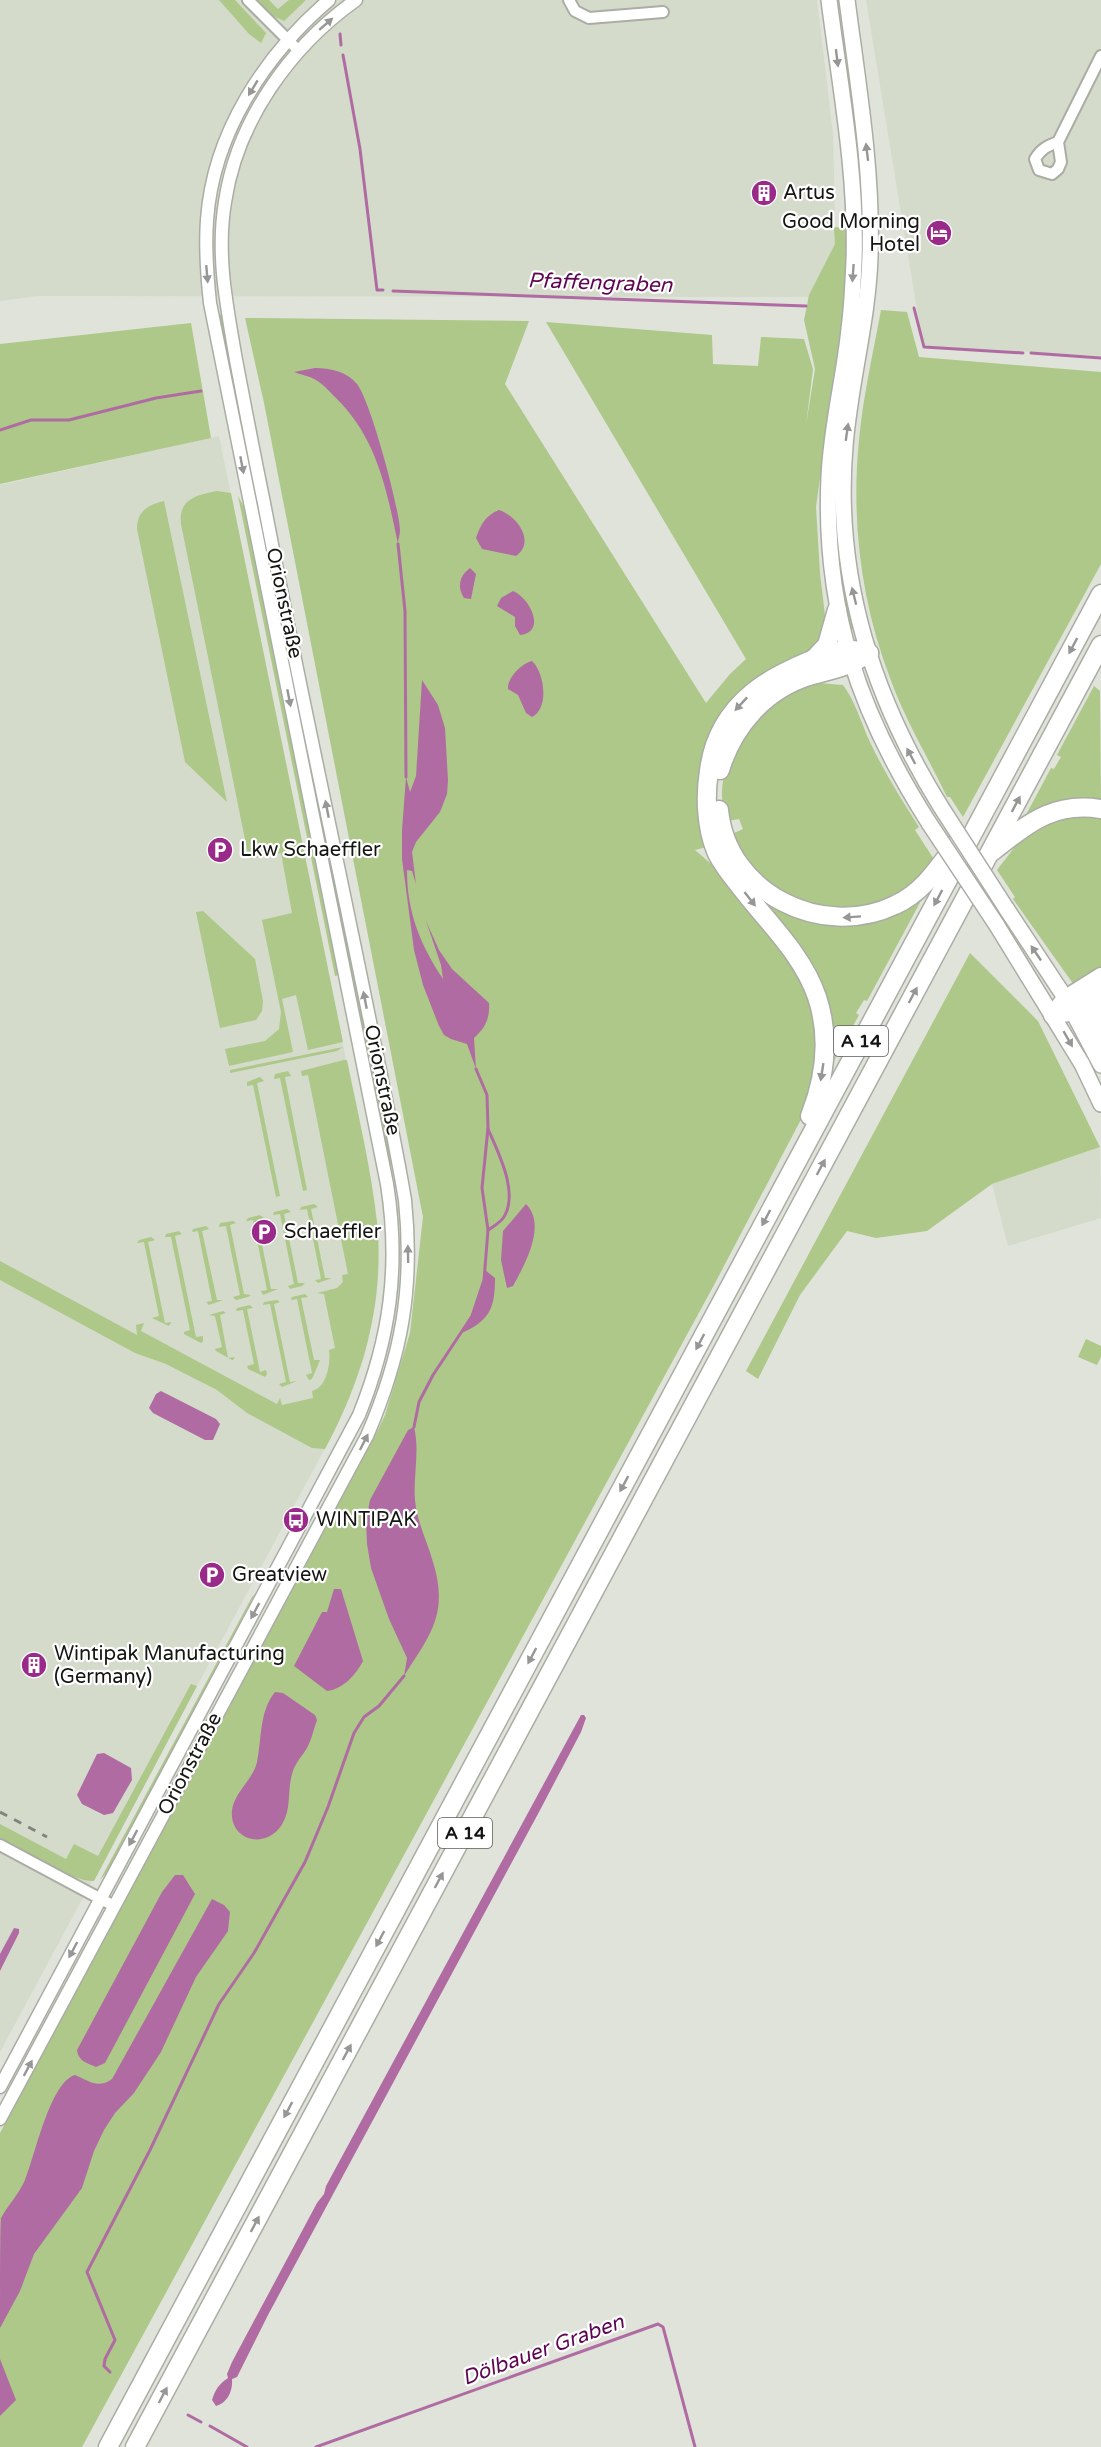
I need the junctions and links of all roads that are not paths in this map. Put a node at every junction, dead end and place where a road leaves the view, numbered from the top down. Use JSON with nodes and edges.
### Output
{"nodes":[{"id":1,"x":248,"y":0,"type":"edge"},
{"id":2,"x":329,"y":0,"type":"edge"},
{"id":3,"x":356,"y":0,"type":"edge"},
{"id":4,"x":569,"y":0,"type":"edge"},
{"id":5,"x":829,"y":0,"type":"edge"},
{"id":6,"x":847,"y":0,"type":"edge"},
{"id":7,"x":663,"y":12,"type":"dead end"},
{"id":8,"x":287,"y":41,"type":"junction"},
{"id":9,"x":298,"y":51,"type":"junction"},
{"id":10,"x":1101,"y":56,"type":"edge"},
{"id":11,"x":1058,"y":142,"type":"dead end"},
{"id":12,"x":1101,"y":594,"type":"edge"},
{"id":13,"x":837,"y":610,"type":"junction"},
{"id":14,"x":1101,"y":645,"type":"edge"},
{"id":15,"x":869,"y":653,"type":"junction"},
{"id":16,"x":849,"y":657,"type":"junction"},
{"id":17,"x":813,"y":660,"type":"junction"},
{"id":18,"x":996,"y":791,"type":"junction"},
{"id":19,"x":1101,"y":809,"type":"edge"},
{"id":20,"x":988,"y":855,"type":"junction"},
{"id":21,"x":1101,"y":977,"type":"edge"},
{"id":22,"x":1101,"y":997,"type":"edge"},
{"id":23,"x":1070,"y":1005,"type":"junction"},
{"id":24,"x":1053,"y":1015,"type":"junction"},
{"id":25,"x":1097,"y":1056,"type":"edge"},
{"id":26,"x":1101,"y":1104,"type":"edge"},
{"id":27,"x":779,"y":1195,"type":"junction"},
{"id":28,"x":0,"y":1845,"type":"edge"},
{"id":29,"x":100,"y":1898,"type":"junction"},
{"id":30,"x":114,"y":1906,"type":"junction"},
{"id":31,"x":0,"y":2086,"type":"edge"},
{"id":32,"x":0,"y":2119,"type":"edge"},
{"id":33,"x":108,"y":2447,"type":"edge"},
{"id":34,"x":135,"y":2447,"type":"edge"}],
"edges":[{"from":1,"to":8,"type":"street"},
{"from":2,"to":8,"type":"street","name":"Orionstraße"},
{"from":9,"to":3,"type":"street","name":"Orionstraße","one_way":true},
{"from":4,"to":7,"type":"street"},
{"from":5,"to":13,"type":"main road","one_way":true},
{"from":15,"to":6,"type":"main road","one_way":true},
{"from":8,"to":9,"type":"street"},
{"from":8,"to":29,"type":"street","name":"Orionstraße","one_way":true},
{"from":30,"to":9,"type":"street","name":"Orionstraße","one_way":true},
{"from":10,"to":11,"type":"street"},
{"from":12,"to":18,"type":"highway","number":"A 14","one_way":true},
{"from":13,"to":16,"type":"main road"},
{"from":13,"to":17,"type":"highway"},
{"from":20,"to":14,"type":"highway","number":"A 14","one_way":true},
{"from":15,"to":16,"type":"highway"},
{"from":23,"to":15,"type":"main road","one_way":true,"bridge":true},
{"from":16,"to":17,"type":"highway"},
{"from":18,"to":16,"type":"highway","one_way":true},
{"from":16,"to":24,"type":"main road","bridge":true},
{"from":17,"to":27,"type":"highway","one_way":true},
{"from":18,"to":27,"type":"highway","number":"A 14","one_way":true},
{"from":19,"to":20,"type":"highway"},
{"from":34,"to":20,"type":"highway","number":"A 14","one_way":true},
{"from":21,"to":23,"type":"highway"},
{"from":22,"to":23,"type":"highway"},
{"from":22,"to":25,"type":"highway"},
{"from":23,"to":24,"type":"highway"},
{"from":23,"to":25,"type":"main road"},
{"from":24,"to":26,"type":"main road","one_way":true},
{"from":27,"to":33,"type":"highway","number":"A 14","one_way":true},
{"from":28,"to":29,"type":"street"},
{"from":29,"to":30,"type":"street"},
{"from":29,"to":31,"type":"street","name":"Orionstraße","one_way":true},
{"from":32,"to":30,"type":"street","name":"Orionstraße","one_way":true}]}
